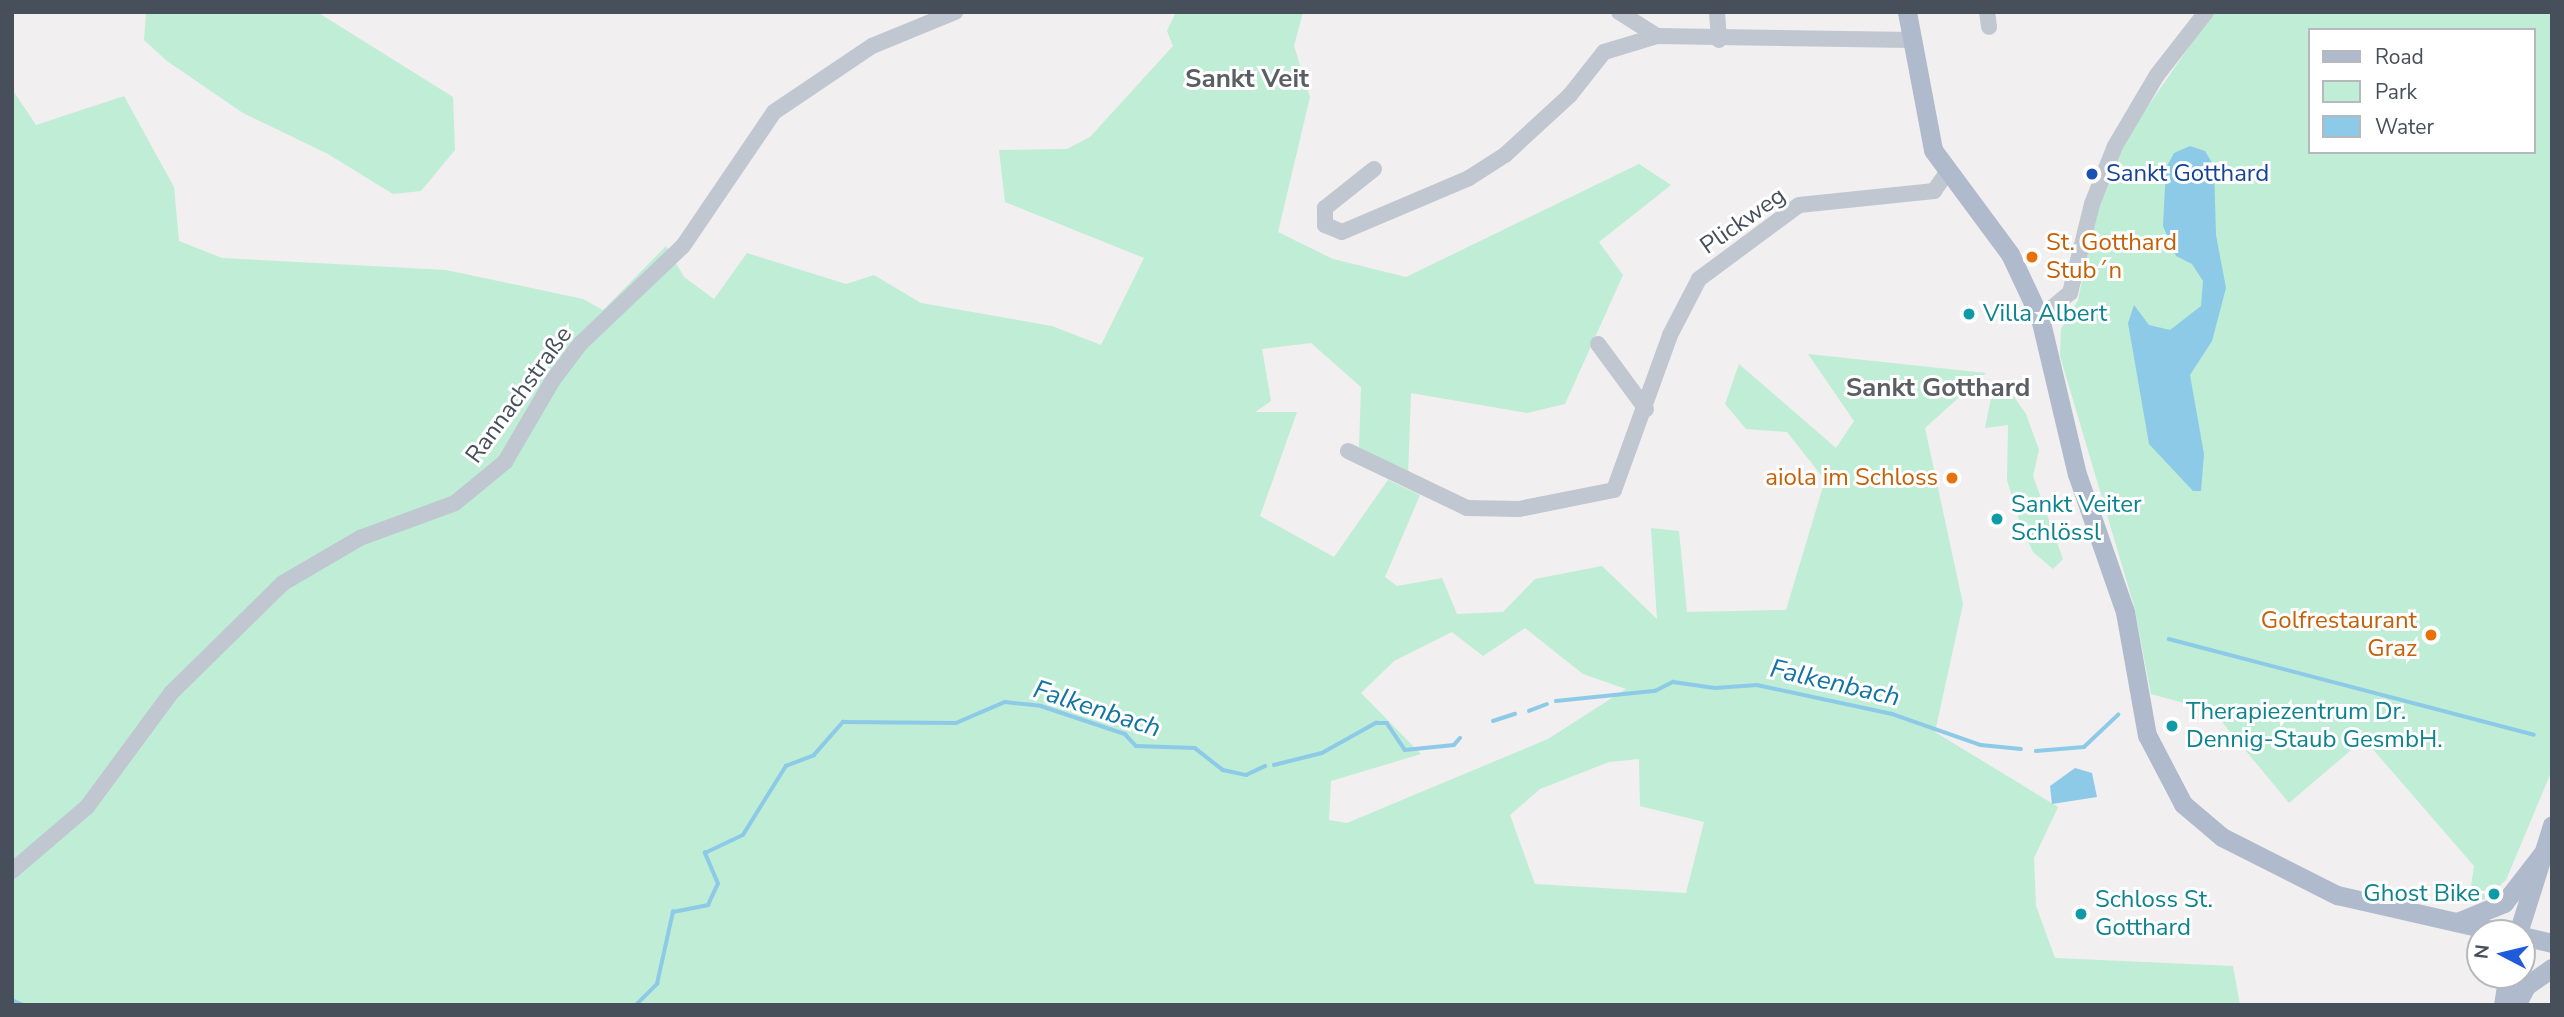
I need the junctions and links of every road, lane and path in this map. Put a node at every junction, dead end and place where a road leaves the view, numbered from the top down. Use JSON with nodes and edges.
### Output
{"nodes":[{"id":1,"x":955,"y":12,"type":"edge"},
{"id":2,"x":1619,"y":12,"type":"edge"},
{"id":3,"x":1717,"y":12,"type":"edge"},
{"id":4,"x":1907,"y":12,"type":"edge"},
{"id":5,"x":2206,"y":12,"type":"edge"},
{"id":6,"x":1657,"y":36,"type":"junction"},
{"id":7,"x":1718,"y":40,"type":"junction"},
{"id":8,"x":1912,"y":40,"type":"junction"},
{"id":9,"x":1374,"y":169,"type":"dead end"},
{"id":10,"x":1946,"y":174,"type":"junction"},
{"id":11,"x":2040,"y":318,"type":"junction"},
{"id":12,"x":1598,"y":344,"type":"dead end"},
{"id":13,"x":1646,"y":409,"type":"junction"},
{"id":14,"x":1348,"y":451,"type":"dead end"},
{"id":15,"x":2552,"y":825,"type":"edge"},
{"id":16,"x":2542,"y":854,"type":"junction"},
{"id":17,"x":12,"y":871,"type":"edge"},
{"id":18,"x":2524,"y":919,"type":"edge"},
{"id":19,"x":2456,"y":922,"type":"junction"},
{"id":20,"x":2466,"y":924,"type":"edge"},
{"id":21,"x":2552,"y":968,"type":"edge"},
{"id":22,"x":2516,"y":1005,"type":"edge"}],
"edges":[{"from":1,"to":17,"type":"street","name":"Rannachstraße"},
{"from":2,"to":6,"type":"street"},
{"from":3,"to":7,"type":"street"},
{"from":4,"to":8,"type":"main road"},
{"from":5,"to":11,"type":"street"},
{"from":6,"to":7,"type":"street"},
{"from":6,"to":9,"type":"street"},
{"from":7,"to":8,"type":"street"},
{"from":8,"to":10,"type":"main road"},
{"from":10,"to":11,"type":"main road"},
{"from":10,"to":13,"type":"street","name":"Plickweg"},
{"from":11,"to":19,"type":"main road"},
{"from":12,"to":13,"type":"street"},
{"from":13,"to":14,"type":"street","name":"Plickweg"},
{"from":15,"to":16,"type":"main road"},
{"from":16,"to":18,"type":"main road"},
{"from":16,"to":19,"type":"main road"},
{"from":19,"to":20,"type":"main road"},
{"from":21,"to":22,"type":"main road"}]}
